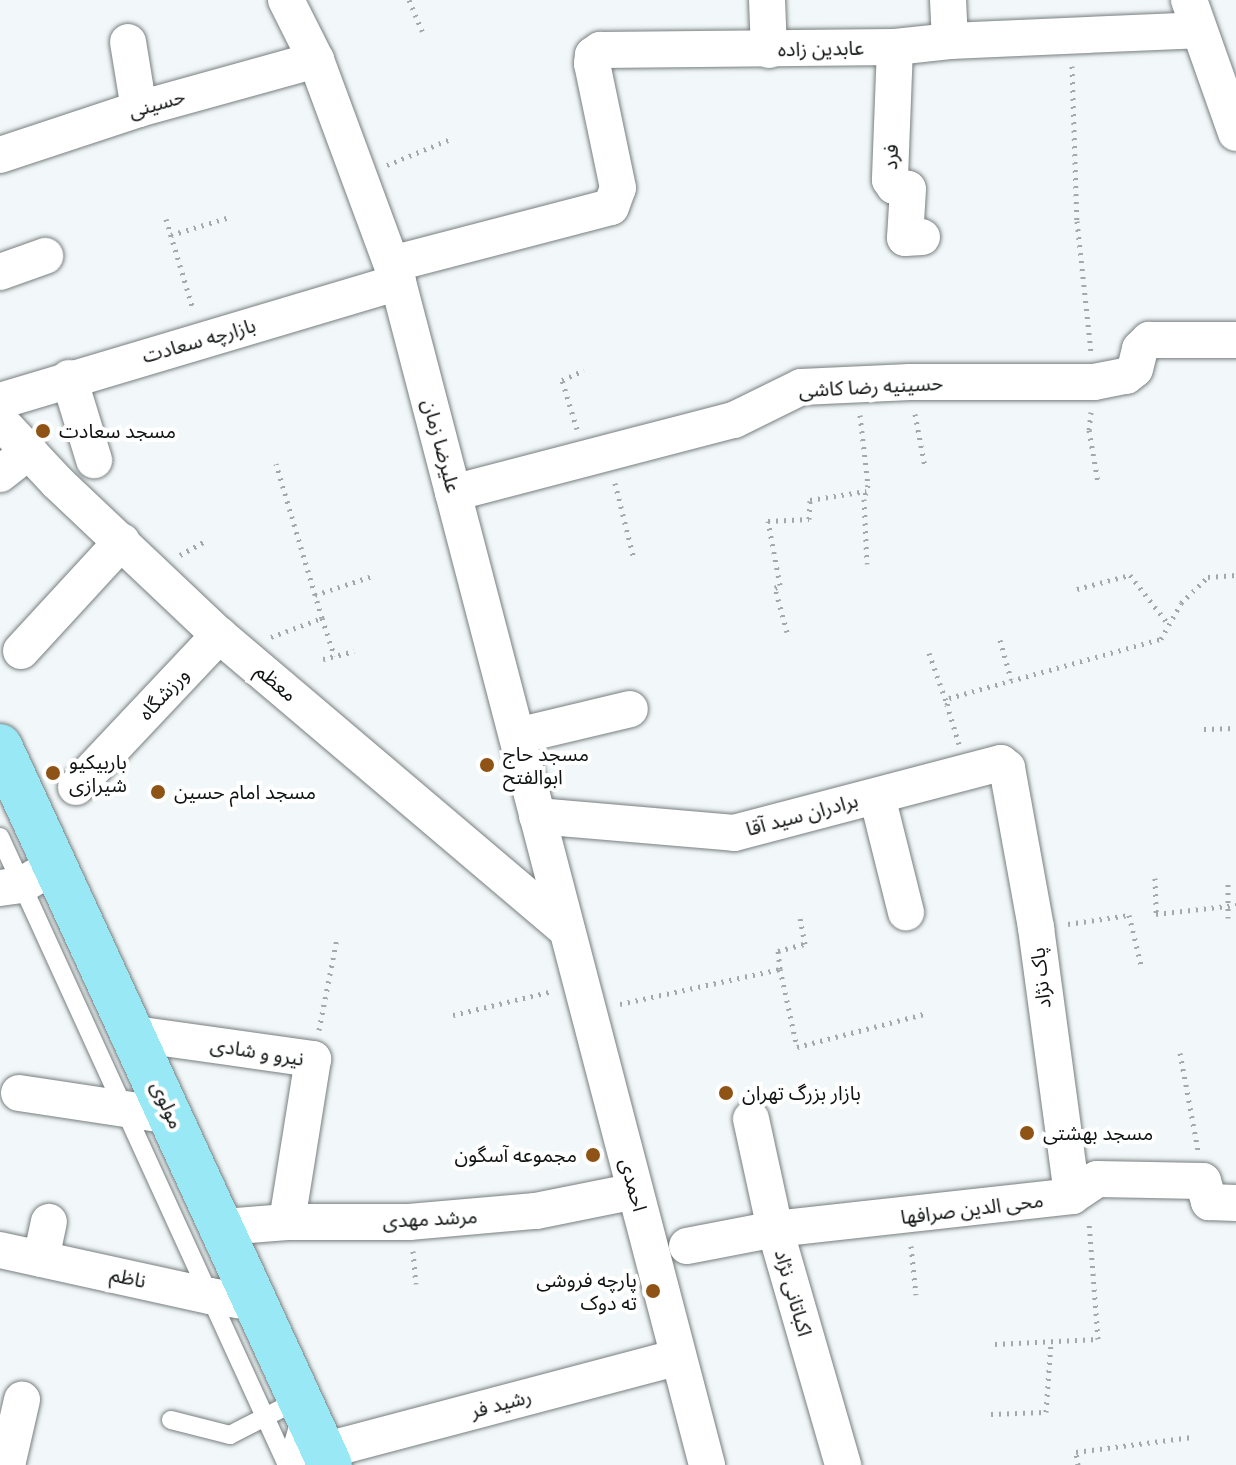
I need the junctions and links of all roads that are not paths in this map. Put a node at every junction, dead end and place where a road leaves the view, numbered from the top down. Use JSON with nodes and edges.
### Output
{"nodes":[{"id":1,"x":286,"y":0,"type":"edge"},
{"id":2,"x":767,"y":0,"type":"edge"},
{"id":3,"x":948,"y":0,"type":"edge"},
{"id":4,"x":1194,"y":15,"type":"edge"},
{"id":5,"x":950,"y":41,"type":"junction"},
{"id":6,"x":128,"y":42,"type":"dead end"},
{"id":7,"x":895,"y":47,"type":"junction"},
{"id":8,"x":769,"y":50,"type":"junction"},
{"id":9,"x":316,"y":60,"type":"junction"},
{"id":10,"x":139,"y":109,"type":"junction"},
{"id":11,"x":1236,"y":133,"type":"edge"},
{"id":12,"x":0,"y":151,"type":"edge"},
{"id":13,"x":617,"y":200,"type":"joint"},
{"id":14,"x":900,"y":237,"type":"dead end"},
{"id":15,"x":45,"y":256,"type":"dead end"},
{"id":16,"x":0,"y":272,"type":"edge"},
{"id":17,"x":395,"y":273,"type":"junction"},
{"id":18,"x":1236,"y":340,"type":"edge"},
{"id":19,"x":69,"y":378,"type":"junction"},
{"id":20,"x":0,"y":401,"type":"edge"},
{"id":21,"x":0,"y":421,"type":"edge"},
{"id":22,"x":29,"y":451,"type":"junction"},
{"id":23,"x":94,"y":460,"type":"dead end"},
{"id":24,"x":0,"y":474,"type":"edge"},
{"id":25,"x":453,"y":493,"type":"junction"},
{"id":26,"x":122,"y":541,"type":"junction"},
{"id":27,"x":227,"y":642,"type":"junction"},
{"id":28,"x":21,"y":651,"type":"dead end"},
{"id":29,"x":630,"y":709,"type":"dead end"},
{"id":30,"x":517,"y":736,"type":"junction"},
{"id":31,"x":0,"y":746,"type":"edge"},
{"id":32,"x":984,"y":768,"type":"joint"},
{"id":33,"x":76,"y":787,"type":"dead end"},
{"id":34,"x":877,"y":796,"type":"junction"},
{"id":35,"x":537,"y":816,"type":"junction"},
{"id":36,"x":0,"y":837,"type":"edge"},
{"id":37,"x":26,"y":879,"type":"edge"},
{"id":38,"x":906,"y":912,"type":"dead end"},
{"id":39,"x":564,"y":917,"type":"junction"},
{"id":40,"x":135,"y":1034,"type":"junction"},
{"id":41,"x":19,"y":1093,"type":"dead end"},
{"id":42,"x":127,"y":1109,"type":"junction"},
{"id":43,"x":171,"y":1116,"type":"junction"},
{"id":44,"x":751,"y":1119,"type":"dead end"},
{"id":45,"x":635,"y":1191,"type":"junction"},
{"id":46,"x":1079,"y":1191,"type":"junction"},
{"id":47,"x":1236,"y":1203,"type":"edge"},
{"id":48,"x":49,"y":1222,"type":"dead end"},
{"id":49,"x":287,"y":1222,"type":"junction"},
{"id":50,"x":224,"y":1227,"type":"junction"},
{"id":51,"x":775,"y":1229,"type":"junction"},
{"id":52,"x":687,"y":1246,"type":"dead end"},
{"id":53,"x":0,"y":1250,"type":"edge"},
{"id":54,"x":41,"y":1259,"type":"junction"},
{"id":55,"x":210,"y":1296,"type":"junction"},
{"id":56,"x":257,"y":1303,"type":"junction"},
{"id":57,"x":678,"y":1357,"type":"junction"},
{"id":58,"x":22,"y":1400,"type":"dead end"},
{"id":59,"x":171,"y":1420,"type":"dead end"},
{"id":60,"x":302,"y":1441,"type":"edge"},
{"id":61,"x":0,"y":1459,"type":"edge"},
{"id":62,"x":707,"y":1465,"type":"edge"},
{"id":63,"x":843,"y":1465,"type":"edge"}],
"edges":[{"from":1,"to":9,"type":"street","name":"علیرضا زمان"},
{"from":2,"to":8,"type":"street"},
{"from":3,"to":5,"type":"street"},
{"from":4,"to":5,"type":"street","name":"عابدین زاده"},
{"from":4,"to":11,"type":"street"},
{"from":5,"to":7,"type":"street","name":"عابدین زاده"},
{"from":6,"to":10,"type":"street"},
{"from":7,"to":8,"type":"street","name":"عابدین زاده"},
{"from":7,"to":14,"type":"street","name":"فرد"},
{"from":8,"to":13,"type":"street","name":"عابدین زاده"},
{"from":9,"to":10,"type":"street","name":"حسینی"},
{"from":9,"to":17,"type":"street","name":"علیرضا زمان"},
{"from":10,"to":12,"type":"street","name":"حسینی"},
{"from":13,"to":17,"type":"street","name":"بازارچه سعادت"},
{"from":15,"to":16,"type":"street"},
{"from":17,"to":19,"type":"street","name":"بازارچه سعادت"},
{"from":17,"to":25,"type":"street","name":"علیرضا زمان"},
{"from":18,"to":25,"type":"street","name":"حسینیه رضا کاشی"},
{"from":19,"to":20,"type":"street","name":"بازارچه سعادت"},
{"from":19,"to":23,"type":"street"},
{"from":21,"to":22,"type":"street","name":"معظم"},
{"from":22,"to":24,"type":"street"},
{"from":22,"to":26,"type":"street","name":"معظم"},
{"from":25,"to":30,"type":"street","name":"علیرضا زمان"},
{"from":26,"to":27,"type":"street","name":"معظم"},
{"from":26,"to":28,"type":"street"},
{"from":27,"to":33,"type":"street","name":"ورزشگاه"},
{"from":27,"to":39,"type":"street","name":"معظم"},
{"from":29,"to":30,"type":"street"},
{"from":30,"to":35,"type":"street","name":"علیرضا زمان"},
{"from":31,"to":37,"type":"main road","name":"مولوی"},
{"from":32,"to":34,"type":"street","name":"برادران سید آقا"},
{"from":32,"to":46,"type":"street","name":"پاک نژاد"},
{"from":34,"to":35,"type":"street","name":"برادران سید آقا"},
{"from":34,"to":38,"type":"street"},
{"from":35,"to":39,"type":"street","name":"علیرضا زمان"},
{"from":36,"to":37,"type":"lane"},
{"from":37,"to":40,"type":"main road","name":"مولوی"},
{"from":37,"to":42,"type":"lane"},
{"from":39,"to":45,"type":"street","name":"احمدی"},
{"from":40,"to":43,"type":"main road","name":"مولوی"},
{"from":40,"to":49,"type":"street","name":"نیرو و شادی"},
{"from":41,"to":42,"type":"street"},
{"from":42,"to":43,"type":"street"},
{"from":42,"to":55,"type":"lane"},
{"from":43,"to":50,"type":"main road","name":"مولوی"},
{"from":44,"to":51,"type":"street","name":"اکباتانی نژاد"},
{"from":45,"to":49,"type":"street","name":"مرشد مهدی"},
{"from":45,"to":57,"type":"street","name":"احمدی"},
{"from":46,"to":47,"type":"street","name":"محی الدین صرافها"},
{"from":46,"to":51,"type":"street","name":"محی الدین صرافها"},
{"from":48,"to":54,"type":"street"},
{"from":49,"to":50,"type":"street","name":"مرشد مهدی"},
{"from":50,"to":56,"type":"main road","name":"مولوی"},
{"from":51,"to":52,"type":"street","name":"محی الدین صرافها"},
{"from":51,"to":63,"type":"street","name":"اکباتانی نژاد"},
{"from":53,"to":54,"type":"street","name":"ناظم"},
{"from":54,"to":55,"type":"street","name":"ناظم"},
{"from":55,"to":56,"type":"street","name":"ناظم"},
{"from":55,"to":60,"type":"lane"},
{"from":56,"to":60,"type":"main road","name":"مولوی"},
{"from":57,"to":60,"type":"street","name":"رشید فر"},
{"from":57,"to":62,"type":"street","name":"احمدی"},
{"from":58,"to":61,"type":"street"},
{"from":59,"to":60,"type":"lane"}]}
